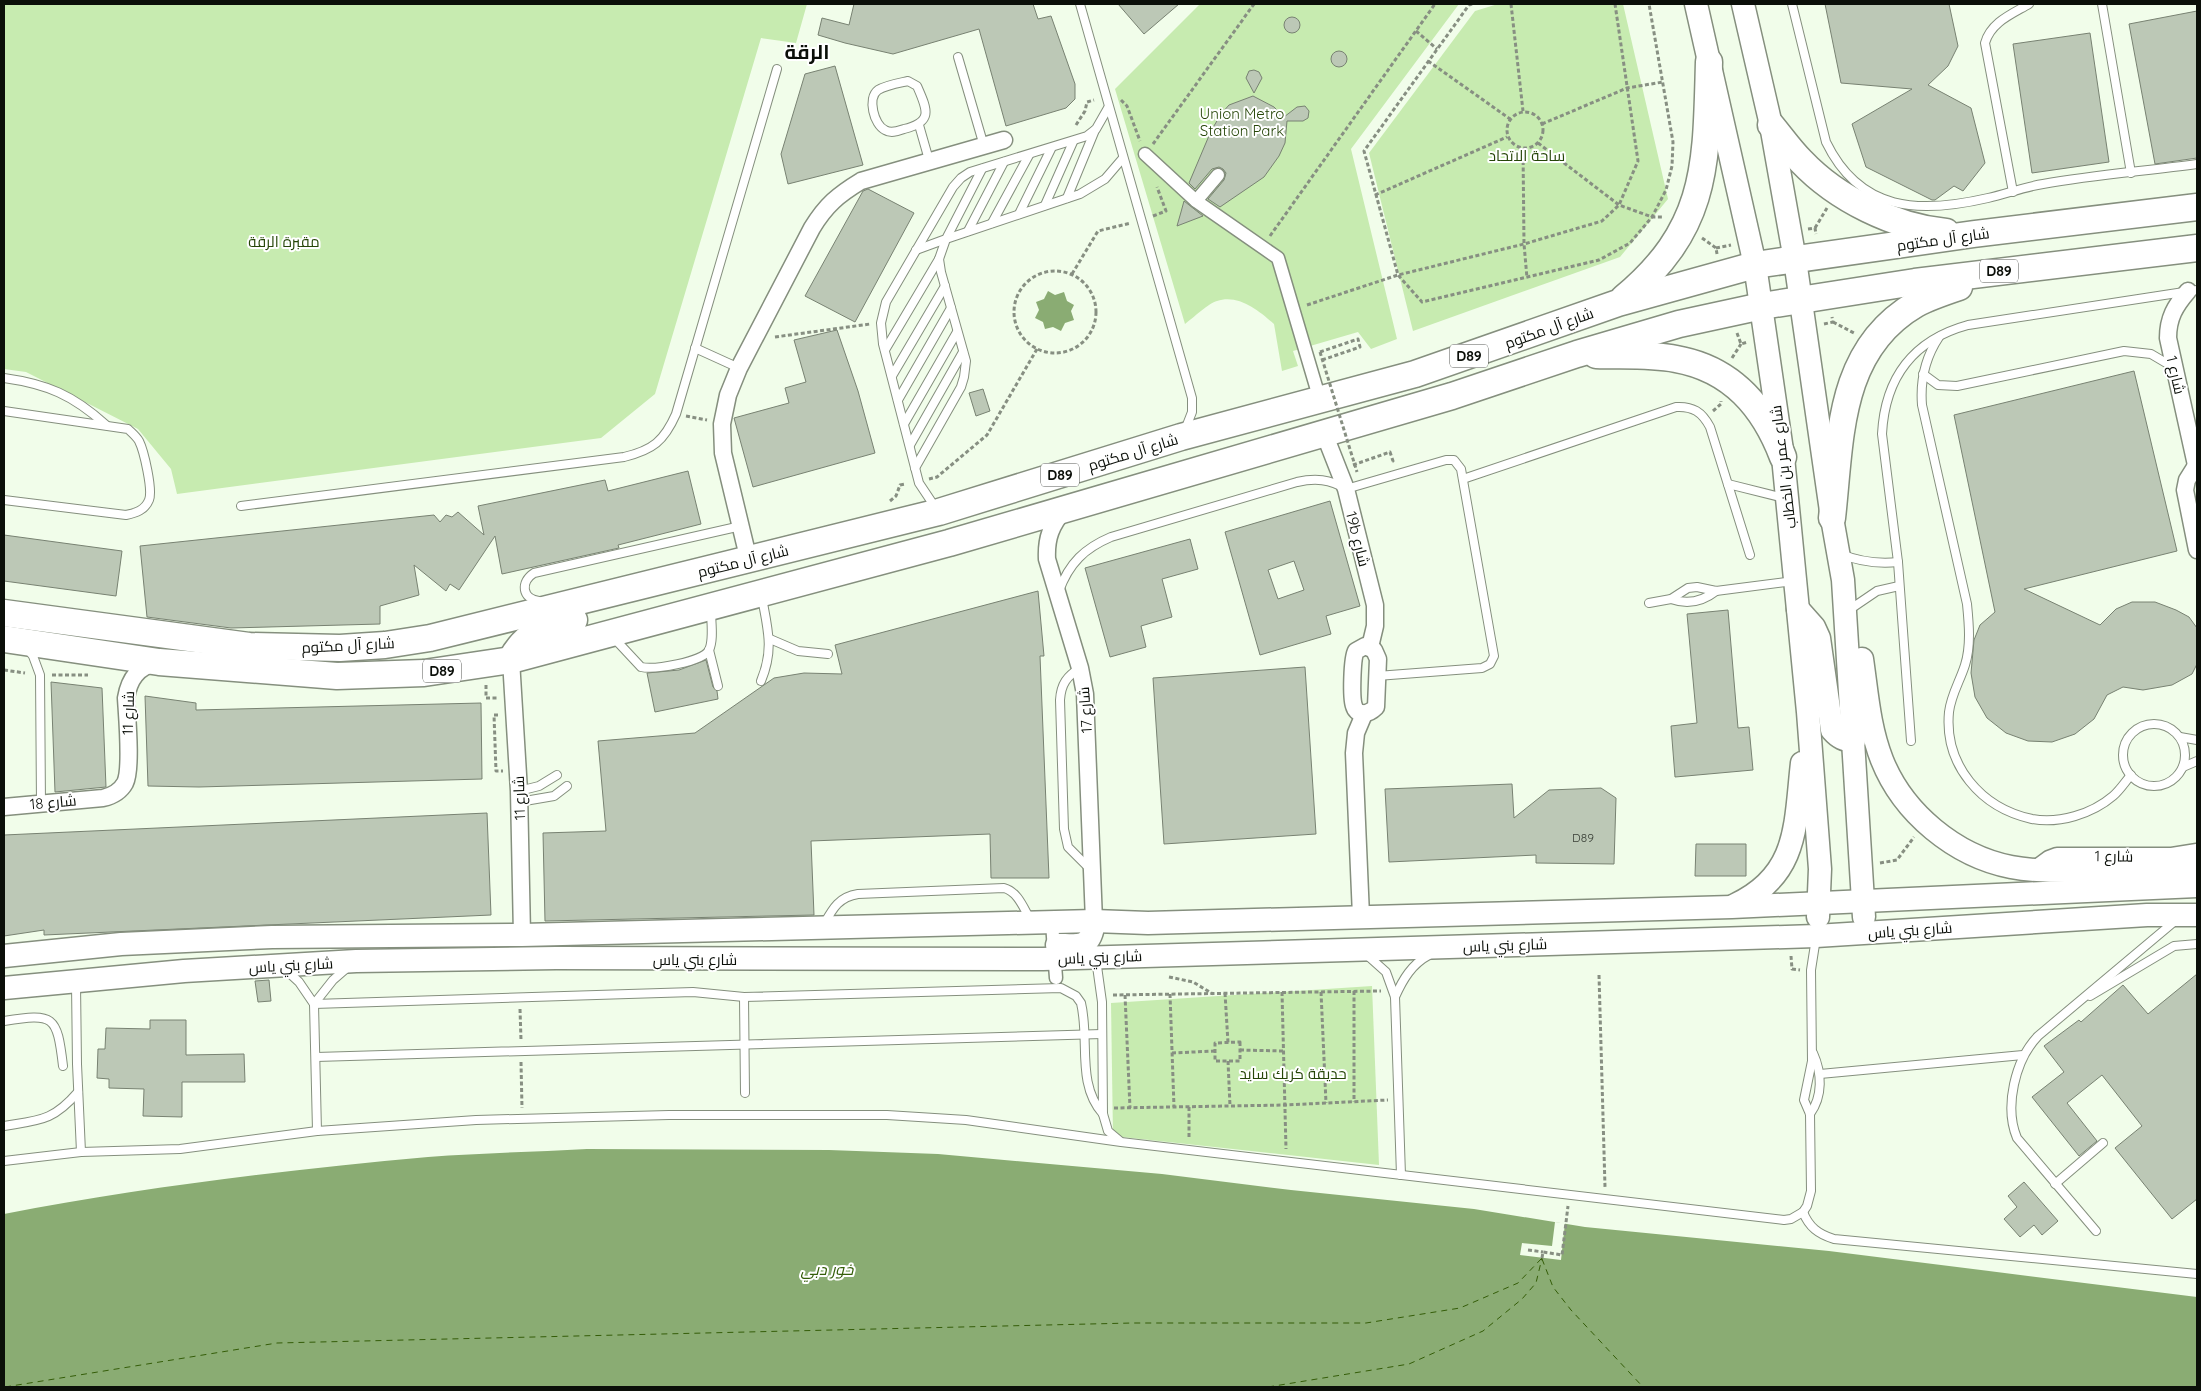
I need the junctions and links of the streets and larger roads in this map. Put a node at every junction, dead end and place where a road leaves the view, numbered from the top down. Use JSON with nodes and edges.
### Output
{"nodes":[{"id":1,"x":1696,"y":4,"type":"edge"},
{"id":2,"x":1743,"y":4,"type":"edge"},
{"id":3,"x":1709,"y":62,"type":"junction"},
{"id":4,"x":1771,"y":126,"type":"junction"},
{"id":5,"x":1004,"y":140,"type":"dead end"},
{"id":6,"x":1146,"y":154,"type":"road end"},
{"id":7,"x":1218,"y":175,"type":"dead end"},
{"id":8,"x":1196,"y":200,"type":"junction"},
{"id":9,"x":2197,"y":207,"type":"edge"},
{"id":10,"x":1974,"y":234,"type":"junction"},
{"id":11,"x":2197,"y":248,"type":"edge"},
{"id":12,"x":1795,"y":260,"type":"junction"},
{"id":13,"x":1755,"y":265,"type":"junction"},
{"id":14,"x":2001,"y":271,"type":"junction"},
{"id":15,"x":2192,"y":290,"type":"edge"},
{"id":16,"x":1801,"y":300,"type":"junction"},
{"id":17,"x":1618,"y":303,"type":"junction"},
{"id":18,"x":1762,"y":306,"type":"junction"},
{"id":19,"x":1577,"y":354,"type":"junction"},
{"id":20,"x":1320,"y":400,"type":"junction"},
{"id":21,"x":1324,"y":434,"type":"junction"},
{"id":22,"x":1783,"y":457,"type":"junction"},
{"id":23,"x":2197,"y":464,"type":"edge"},
{"id":24,"x":1065,"y":509,"type":"junction"},
{"id":25,"x":939,"y":512,"type":"junction"},
{"id":26,"x":1832,"y":518,"type":"junction"},
{"id":27,"x":949,"y":543,"type":"junction"},
{"id":28,"x":2197,"y":550,"type":"edge"},
{"id":29,"x":749,"y":561,"type":"junction"},
{"id":30,"x":1798,"y":609,"type":"junction"},
{"id":31,"x":1846,"y":613,"type":"junction"},
{"id":32,"x":4,"y":614,"type":"edge"},
{"id":33,"x":12,"y":640,"type":"edge"},
{"id":34,"x":1370,"y":647,"type":"junction"},
{"id":35,"x":511,"y":660,"type":"junction"},
{"id":36,"x":159,"y":662,"type":"junction"},
{"id":37,"x":1808,"y":712,"type":"junction"},
{"id":38,"x":1364,"y":714,"type":"junction"},
{"id":39,"x":1854,"y":741,"type":"junction"},
{"id":40,"x":103,"y":798,"type":"joint"},
{"id":41,"x":4,"y":807,"type":"edge"},
{"id":42,"x":2197,"y":852,"type":"edge"},
{"id":43,"x":2197,"y":869,"type":"edge"},
{"id":44,"x":2034,"y":870,"type":"junction"},
{"id":45,"x":2197,"y":886,"type":"edge"},
{"id":46,"x":1863,"y":903,"type":"junction"},
{"id":47,"x":1820,"y":904,"type":"junction"},
{"id":48,"x":1732,"y":907,"type":"junction"},
{"id":49,"x":2191,"y":915,"type":"edge"},
{"id":50,"x":1361,"y":916,"type":"junction"},
{"id":51,"x":1325,"y":918,"type":"junction"},
{"id":52,"x":1094,"y":921,"type":"junction"},
{"id":53,"x":1042,"y":923,"type":"junction"},
{"id":54,"x":1864,"y":933,"type":"junction"},
{"id":55,"x":522,"y":935,"type":"junction"},
{"id":56,"x":1816,"y":936,"type":"junction"},
{"id":57,"x":46,"y":951,"type":"junction"},
{"id":58,"x":4,"y":956,"type":"edge"},
{"id":59,"x":1096,"y":957,"type":"junction"},
{"id":60,"x":1054,"y":961,"type":"junction"},
{"id":61,"x":4,"y":966,"type":"edge"},
{"id":62,"x":4,"y":988,"type":"edge"}],
"edges":[{"from":1,"to":3,"type":"main road","name":"شارع عمر بن الخطاب"},
{"from":2,"to":4,"type":"main road"},
{"from":3,"to":13,"type":"main road","name":"شارع عمر بن الخطاب"},
{"from":3,"to":17,"type":"main road"},
{"from":4,"to":10,"type":"main road"},
{"from":4,"to":12,"type":"main road"},
{"from":5,"to":29,"type":"street"},
{"from":6,"to":8,"type":"street"},
{"from":7,"to":8,"type":"street"},
{"from":8,"to":20,"type":"street"},
{"from":9,"to":10,"type":"main road","name":"شارع آل مكتوم","number":"D89"},
{"from":10,"to":12,"type":"main road","name":"شارع آل مكتوم","number":"D89"},
{"from":11,"to":14,"type":"main road","name":"شارع آل مكتوم","number":"D89"},
{"from":12,"to":13,"type":"main road","name":"شارع آل مكتوم","number":"D89"},
{"from":12,"to":16,"type":"main road"},
{"from":13,"to":17,"type":"main road","name":"شارع آل مكتوم","number":"D89"},
{"from":13,"to":18,"type":"main road","name":"شارع عمر بن الخطاب"},
{"from":14,"to":16,"type":"main road","name":"شارع آل مكتوم","number":"D89"},
{"from":14,"to":26,"type":"main road"},
{"from":15,"to":23,"type":"street","name":"شارع 1"},
{"from":16,"to":18,"type":"main road","name":"شارع آل مكتوم","number":"D89"},
{"from":16,"to":26,"type":"main road"},
{"from":17,"to":20,"type":"main road","name":"شارع آل مكتوم","number":"D89"},
{"from":18,"to":19,"type":"main road","name":"شارع آل مكتوم","number":"D89"},
{"from":18,"to":22,"type":"main road","name":"شارع عمر بن الخطاب"},
{"from":19,"to":21,"type":"main road","name":"شارع آل مكتوم","number":"D89"},
{"from":19,"to":22,"type":"main road"},
{"from":20,"to":25,"type":"main road","name":"شارع آل مكتوم","number":"D89"},
{"from":21,"to":24,"type":"main road","name":"شارع آل مكتوم","number":"D89"},
{"from":21,"to":34,"type":"street","name":"19b شارع"},
{"from":22,"to":30,"type":"main road","name":"شارع عمر بن الخطاب"},
{"from":23,"to":28,"type":"street","name":"شارع 1"},
{"from":24,"to":27,"type":"main road","name":"شارع آل مكتوم","number":"D89"},
{"from":24,"to":52,"type":"street","name":"شارع 17"},
{"from":25,"to":27,"type":"main road"},
{"from":25,"to":29,"type":"main road","name":"شارع آل مكتوم","number":"D89"},
{"from":26,"to":31,"type":"main road"},
{"from":27,"to":35,"type":"main road","name":"شارع آل مكتوم","number":"D89"},
{"from":29,"to":32,"type":"main road","name":"شارع آل مكتوم","number":"D89"},
{"from":29,"to":35,"type":"main road"},
{"from":30,"to":37,"type":"main road","name":"شارع عمر بن الخطاب"},
{"from":30,"to":39,"type":"main road"},
{"from":31,"to":39,"type":"main road"},
{"from":31,"to":44,"type":"main road"},
{"from":33,"to":36,"type":"main road","name":"شارع آل مكتوم","number":"D89"},
{"from":34,"to":38,"type":"street","name":"19b شارع"},
{"from":34,"to":38,"type":"street"},
{"from":35,"to":36,"type":"main road","name":"شارع آل مكتوم","number":"D89"},
{"from":35,"to":55,"type":"street","name":"شارع 11"},
{"from":36,"to":40,"type":"street","name":"شارع 11"},
{"from":37,"to":47,"type":"main road","name":"شارع عمر بن الخطاب"},
{"from":37,"to":48,"type":"main road"},
{"from":38,"to":50,"type":"street","name":"19b شارع"},
{"from":39,"to":46,"type":"main road"},
{"from":40,"to":41,"type":"street","name":"شارع 18"},
{"from":42,"to":44,"type":"street","name":"شارع 1"},
{"from":43,"to":44,"type":"main road"},
{"from":45,"to":46,"type":"main road","name":"شارع بني ياس"},
{"from":46,"to":47,"type":"main road","name":"شارع بني ياس"},
{"from":46,"to":54,"type":"main road"},
{"from":47,"to":48,"type":"main road","name":"شارع بني ياس"},
{"from":47,"to":56,"type":"main road","name":"شارع عمر بن الخطاب"},
{"from":48,"to":50,"type":"main road","name":"شارع بني ياس"},
{"from":49,"to":54,"type":"main road","name":"شارع بني ياس"},
{"from":50,"to":51,"type":"main road","name":"شارع بني ياس"},
{"from":51,"to":52,"type":"main road","name":"شارع بني ياس"},
{"from":51,"to":59,"type":"main road"},
{"from":52,"to":53,"type":"main road","name":"شارع بني ياس"},
{"from":52,"to":60,"type":"main road"},
{"from":53,"to":55,"type":"main road","name":"شارع بني ياس"},
{"from":53,"to":60,"type":"street"},
{"from":54,"to":56,"type":"main road","name":"شارع بني ياس"},
{"from":55,"to":57,"type":"main road","name":"شارع بني ياس"},
{"from":56,"to":59,"type":"main road","name":"شارع بني ياس"},
{"from":57,"to":58,"type":"main road","name":"شارع بني ياس"},
{"from":57,"to":61,"type":"main road"},
{"from":59,"to":60,"type":"main road","name":"شارع بني ياس"},
{"from":60,"to":62,"type":"main road","name":"شارع بني ياس"}]}
